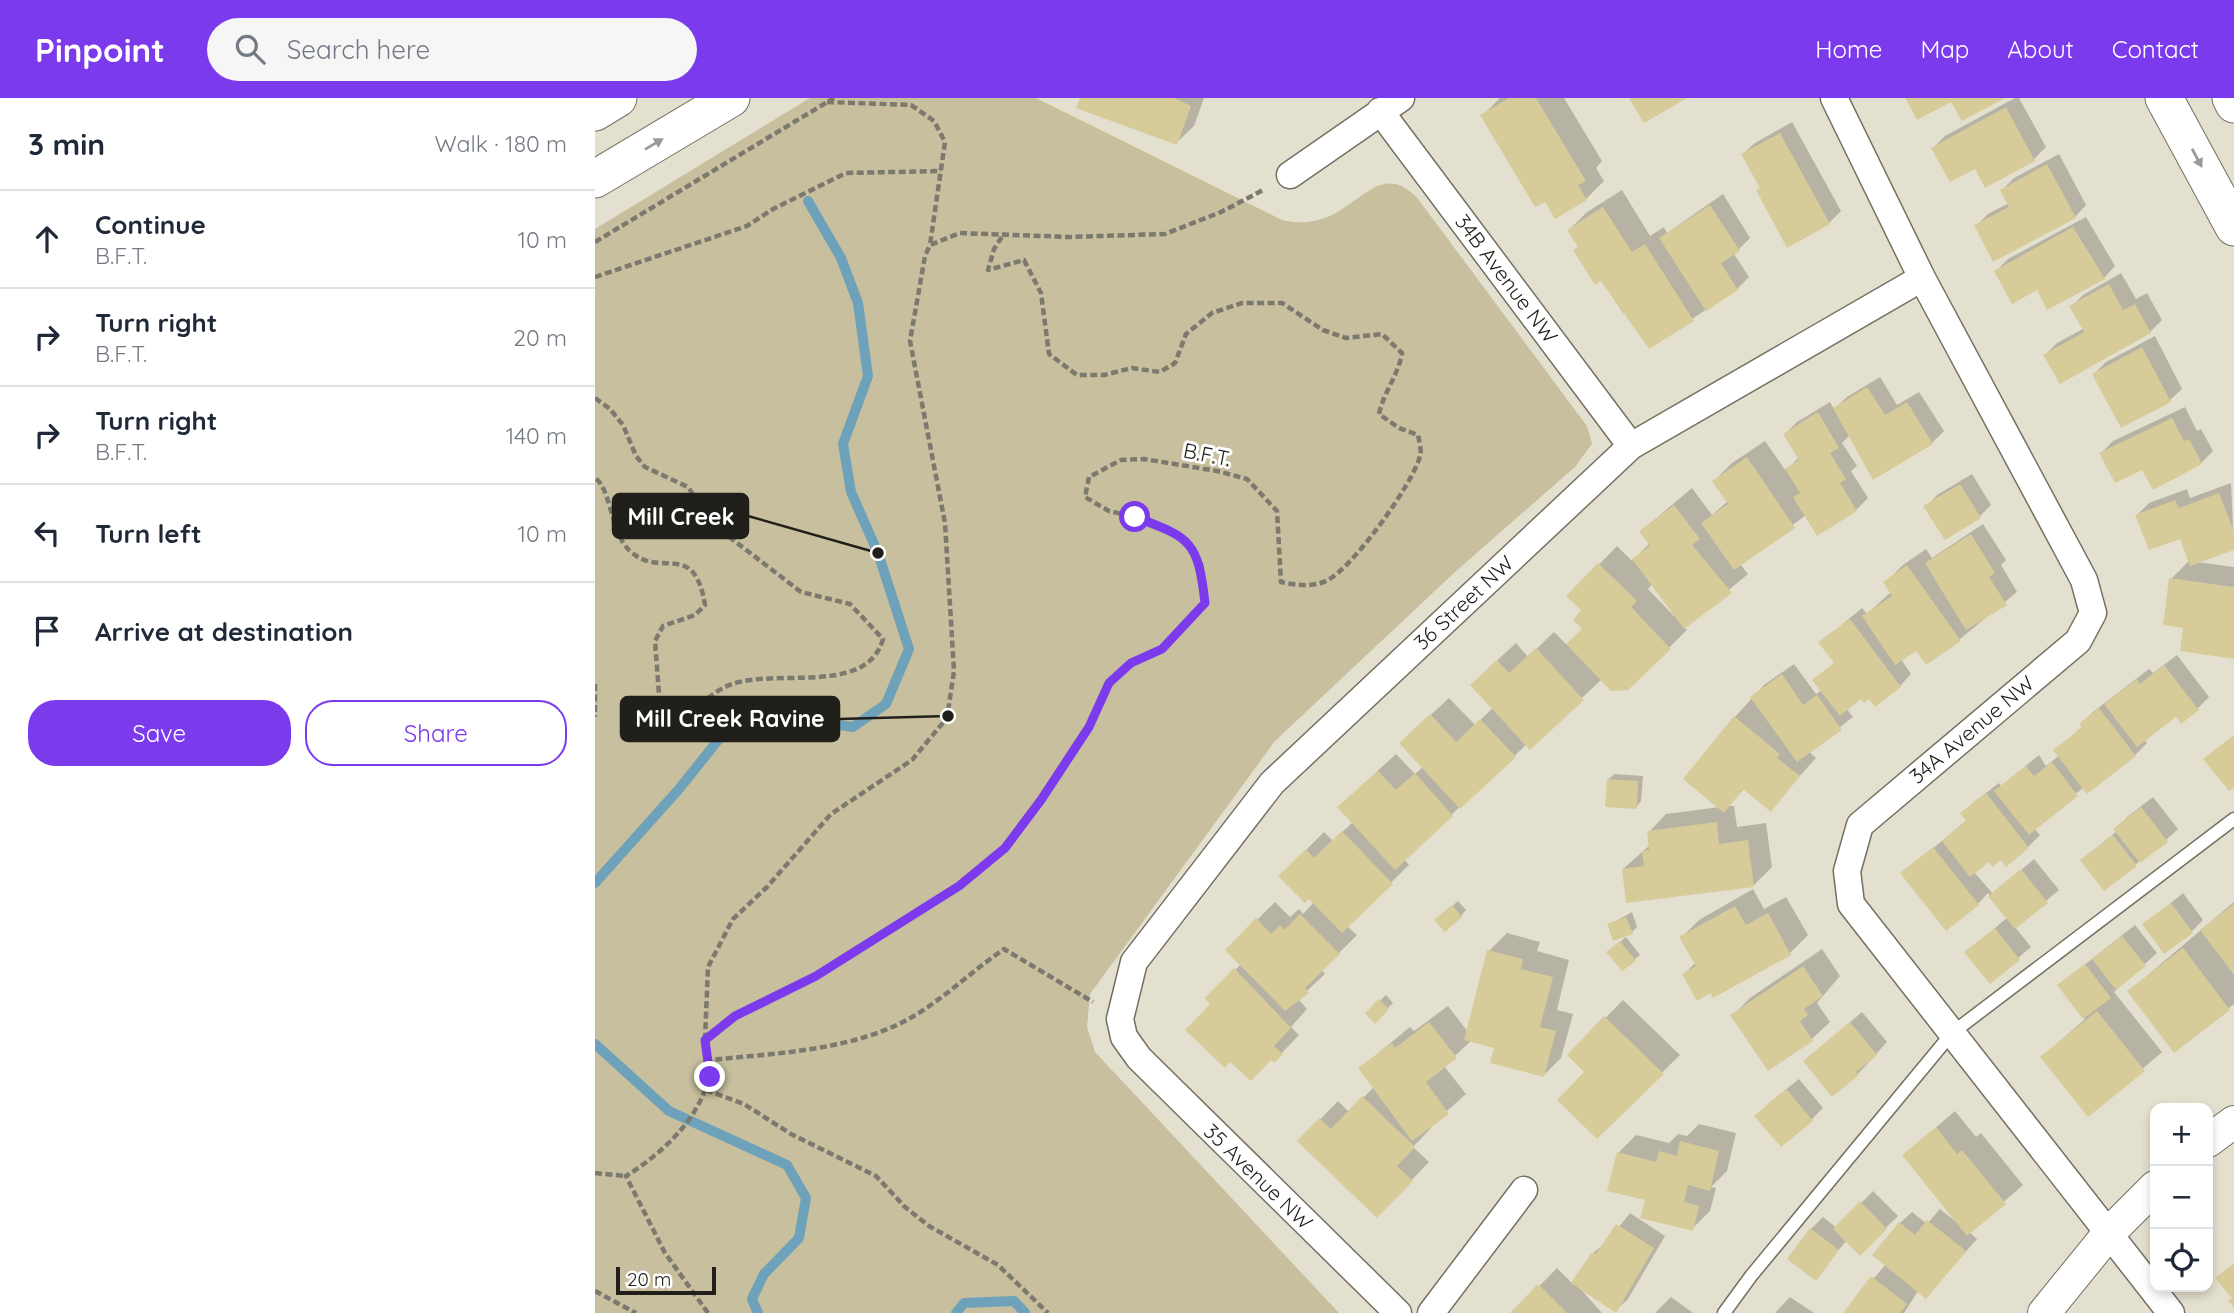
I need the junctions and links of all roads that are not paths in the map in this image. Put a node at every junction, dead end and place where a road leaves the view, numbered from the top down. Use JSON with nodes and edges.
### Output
{"nodes":[{"id":1,"x":618,"y":98,"type":"edge"},
{"id":2,"x":731,"y":98,"type":"edge"},
{"id":3,"x":1834,"y":98,"type":"edge"},
{"id":4,"x":2164,"y":98,"type":"edge"},
{"id":5,"x":2231,"y":98,"type":"edge"},
{"id":6,"x":2234,"y":104,"type":"edge"},
{"id":7,"x":1390,"y":105,"type":"edge"},
{"id":8,"x":595,"y":112,"type":"edge"},
{"id":9,"x":1290,"y":175,"type":"road end"},
{"id":10,"x":595,"y":179,"type":"edge"},
{"id":11,"x":2234,"y":227,"type":"edge"},
{"id":12,"x":1922,"y":278,"type":"junction"},
{"id":13,"x":1631,"y":446,"type":"junction"},
{"id":14,"x":2234,"y":819,"type":"edge"},
{"id":15,"x":1122,"y":1028,"type":"joint"},
{"id":16,"x":1952,"y":1033,"type":"junction"},
{"id":17,"x":2234,"y":1122,"type":"edge"},
{"id":18,"x":2213,"y":1137,"type":"edge"},
{"id":19,"x":1524,"y":1190,"type":"dead end"},
{"id":20,"x":2150,"y":1192,"type":"edge"},
{"id":21,"x":2109,"y":1233,"type":"junction"},
{"id":22,"x":1398,"y":1313,"type":"edge"},
{"id":23,"x":1431,"y":1313,"type":"edge"},
{"id":24,"x":1724,"y":1313,"type":"edge"},
{"id":25,"x":2044,"y":1313,"type":"edge"},
{"id":26,"x":2171,"y":1313,"type":"edge"}],
"edges":[{"from":1,"to":8,"type":"main road"},
{"from":10,"to":2,"type":"main road","one_way":true},
{"from":3,"to":12,"type":"street","name":"34A Avenue NW"},
{"from":4,"to":11,"type":"main road","one_way":true},
{"from":5,"to":6,"type":"main road"},
{"from":7,"to":9,"type":"street"},
{"from":7,"to":13,"type":"street","name":"34B Avenue NW"},
{"from":12,"to":13,"type":"street","name":"36 Street NW"},
{"from":12,"to":16,"type":"street","name":"34A Avenue NW"},
{"from":13,"to":15,"type":"street","name":"36 Street NW"},
{"from":14,"to":16,"type":"lane"},
{"from":15,"to":22,"type":"street","name":"35 Avenue NW"},
{"from":16,"to":21,"type":"street","name":"34A Avenue NW"},
{"from":16,"to":24,"type":"lane"},
{"from":17,"to":18,"type":"street"},
{"from":19,"to":23,"type":"street"},
{"from":20,"to":21,"type":"street"},
{"from":21,"to":25,"type":"street"},
{"from":21,"to":26,"type":"street","name":"34A Avenue NW"}]}
